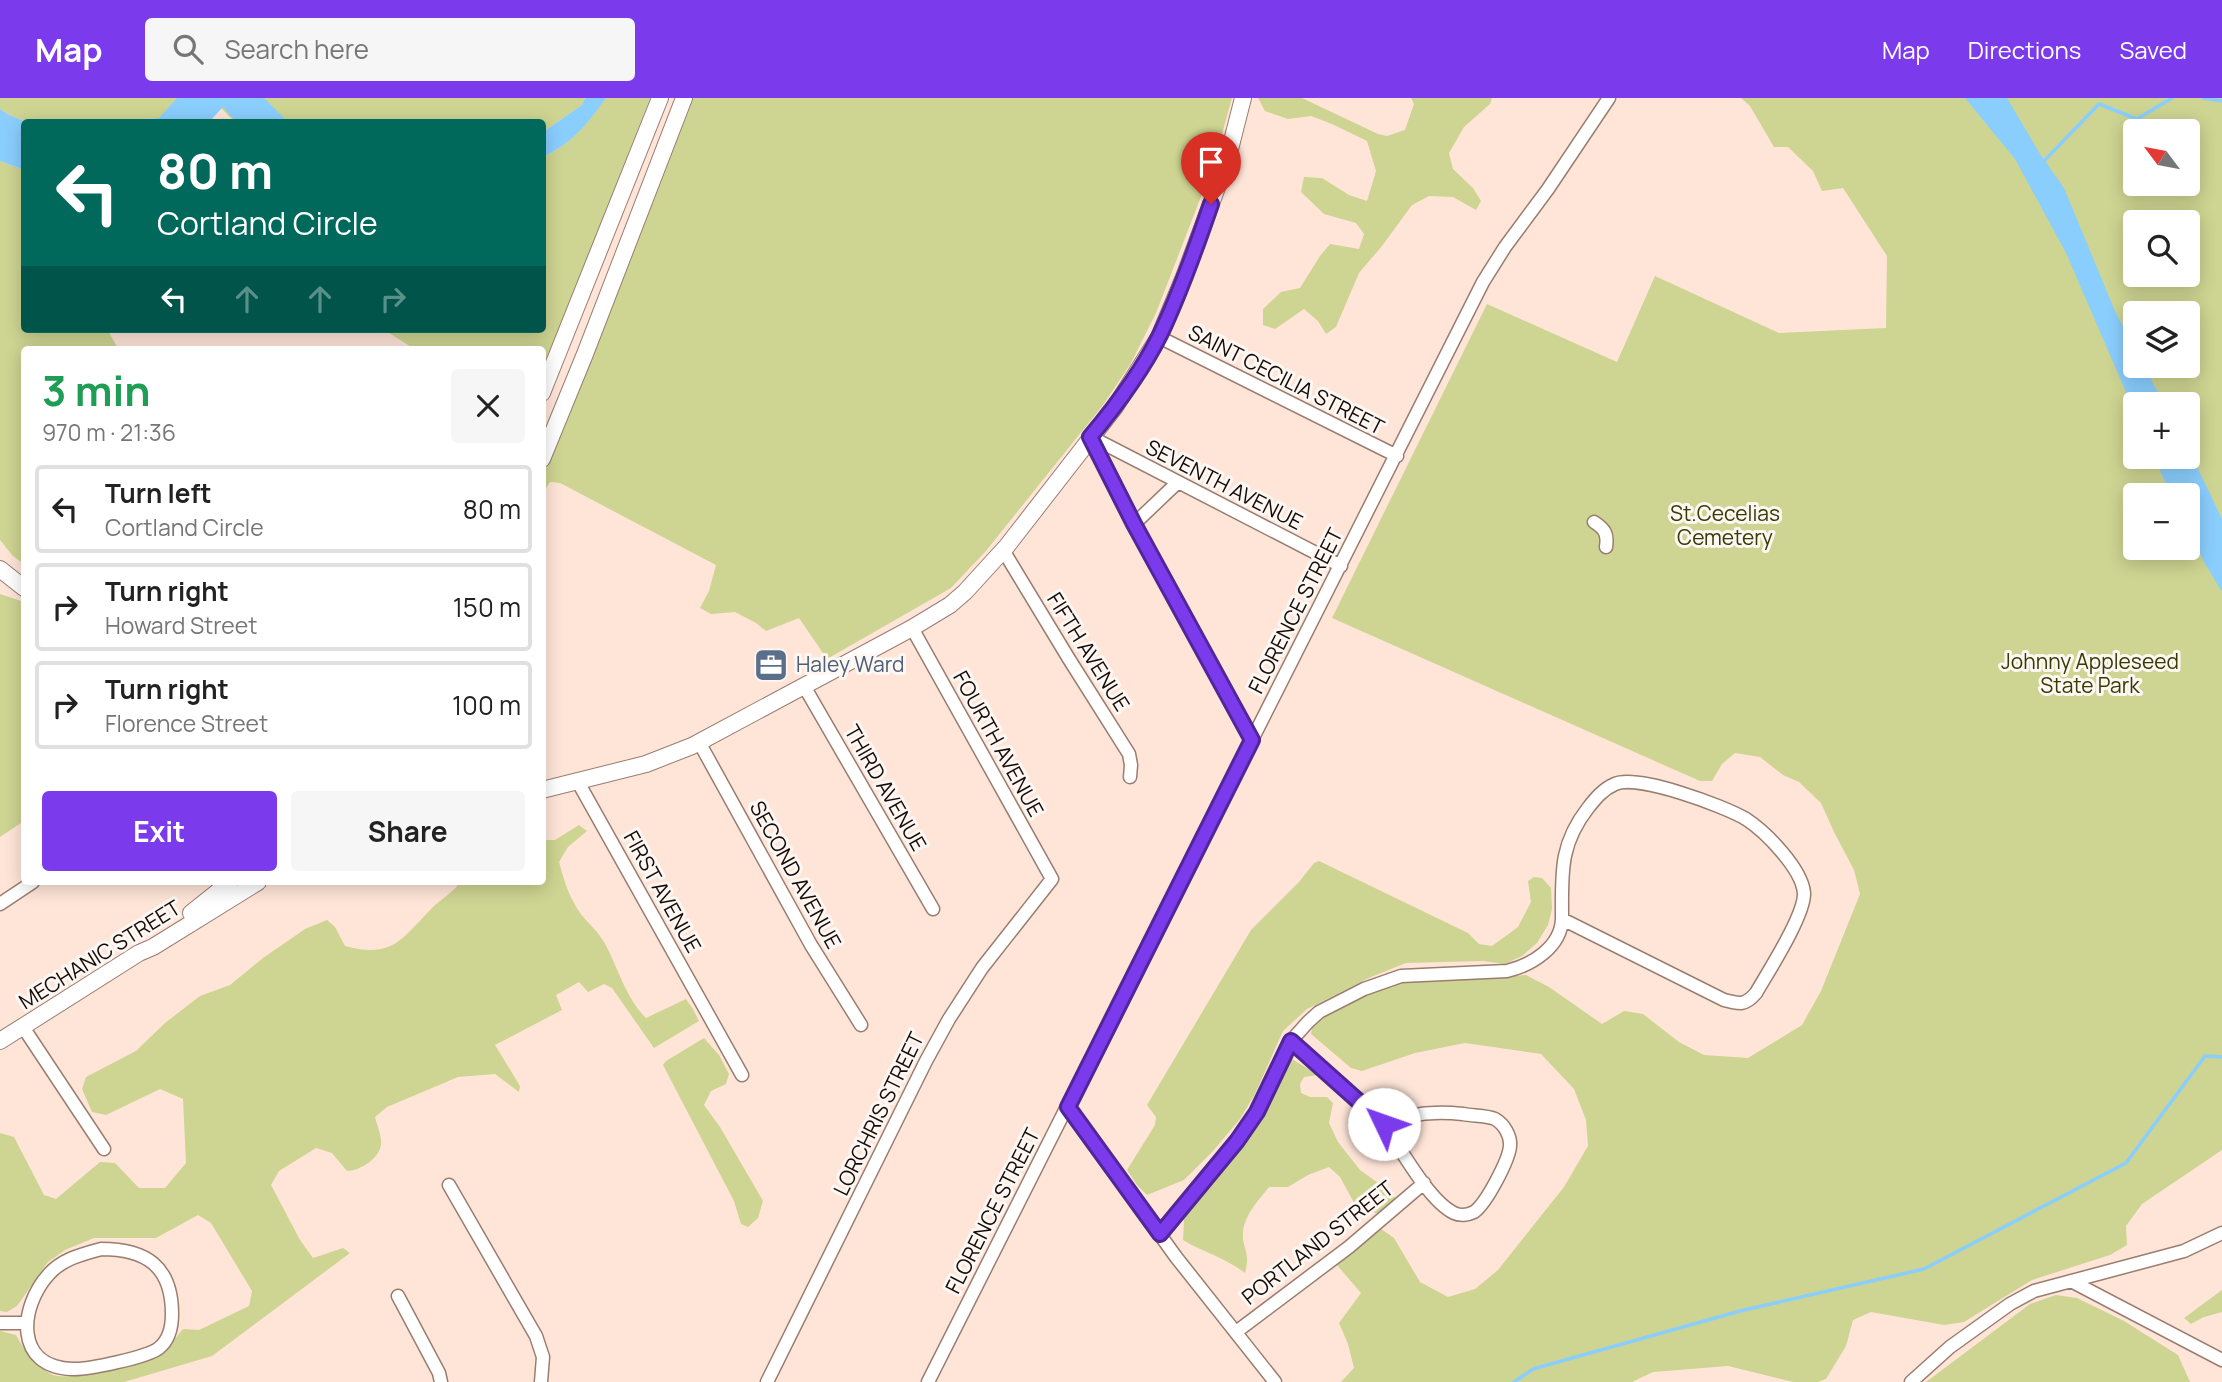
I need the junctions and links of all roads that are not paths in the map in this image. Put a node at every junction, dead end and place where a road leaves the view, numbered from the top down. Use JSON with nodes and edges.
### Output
{"nodes":[{"id":1,"x":660,"y":98,"type":"edge"},
{"id":2,"x":684,"y":98,"type":"edge"},
{"id":3,"x":1243,"y":98,"type":"edge"},
{"id":4,"x":1609,"y":98,"type":"edge"},
{"id":5,"x":1159,"y":337,"type":"junction"},
{"id":6,"x":546,"y":383,"type":"edge"},
{"id":7,"x":1090,"y":437,"type":"junction"},
{"id":8,"x":546,"y":449,"type":"edge"},
{"id":9,"x":1397,"y":456,"type":"junction"},
{"id":10,"x":1177,"y":483,"type":"junction"},
{"id":11,"x":1594,"y":522,"type":"dead end"},
{"id":12,"x":1134,"y":524,"type":"junction"},
{"id":13,"x":1606,"y":547,"type":"dead end"},
{"id":14,"x":1003,"y":550,"type":"junction"},
{"id":15,"x":1341,"y":566,"type":"junction"},
{"id":16,"x":0,"y":569,"type":"edge"},
{"id":17,"x":21,"y":586,"type":"edge"},
{"id":18,"x":912,"y":628,"type":"junction"},
{"id":19,"x":804,"y":686,"type":"junction"},
{"id":20,"x":1252,"y":740,"type":"junction"},
{"id":21,"x":699,"y":742,"type":"junction"},
{"id":22,"x":1130,"y":777,"type":"dead end"},
{"id":23,"x":578,"y":782,"type":"junction"},
{"id":24,"x":546,"y":789,"type":"edge"},
{"id":25,"x":1052,"y":879,"type":"joint"},
{"id":26,"x":28,"y":885,"type":"edge"},
{"id":27,"x":226,"y":885,"type":"edge"},
{"id":28,"x":253,"y":885,"type":"edge"},
{"id":29,"x":0,"y":904,"type":"edge"},
{"id":30,"x":933,"y":909,"type":"dead end"},
{"id":31,"x":1562,"y":919,"type":"junction"},
{"id":32,"x":139,"y":953,"type":"junction"},
{"id":33,"x":861,"y":1025,"type":"dead end"},
{"id":34,"x":23,"y":1027,"type":"junction"},
{"id":35,"x":0,"y":1041,"type":"edge"},
{"id":36,"x":1291,"y":1041,"type":"junction"},
{"id":37,"x":742,"y":1075,"type":"dead end"},
{"id":38,"x":1068,"y":1107,"type":"junction"},
{"id":39,"x":1384,"y":1124,"type":"junction"},
{"id":40,"x":104,"y":1149,"type":"dead end"},
{"id":41,"x":1424,"y":1183,"type":"junction"},
{"id":42,"x":449,"y":1185,"type":"dead end"},
{"id":43,"x":2222,"y":1233,"type":"edge"},
{"id":44,"x":1160,"y":1234,"type":"junction"},
{"id":45,"x":2071,"y":1282,"type":"junction"},
{"id":46,"x":398,"y":1296,"type":"dead end"},
{"id":47,"x":0,"y":1323,"type":"edge"},
{"id":48,"x":26,"y":1323,"type":"junction"},
{"id":49,"x":1236,"y":1332,"type":"junction"},
{"id":50,"x":2222,"y":1360,"type":"edge"},
{"id":51,"x":441,"y":1382,"type":"edge"},
{"id":52,"x":541,"y":1382,"type":"edge"},
{"id":53,"x":767,"y":1382,"type":"edge"},
{"id":54,"x":928,"y":1382,"type":"edge"},
{"id":55,"x":1275,"y":1382,"type":"edge"},
{"id":56,"x":1911,"y":1382,"type":"edge"}],
"edges":[{"from":1,"to":6,"type":"main road"},
{"from":2,"to":8,"type":"main road"},
{"from":3,"to":5,"type":"main road"},
{"from":4,"to":9,"type":"street","name":"FLORENCE STREET"},
{"from":5,"to":7,"type":"main road"},
{"from":5,"to":9,"type":"street","name":"SAINT CECILIA STREET"},
{"from":7,"to":10,"type":"street","name":"SEVENTH AVENUE"},
{"from":7,"to":12,"type":"street"},
{"from":7,"to":14,"type":"main road"},
{"from":9,"to":15,"type":"street","name":"FLORENCE STREET"},
{"from":10,"to":12,"type":"street"},
{"from":10,"to":15,"type":"street","name":"SEVENTH AVENUE"},
{"from":11,"to":13,"type":"street"},
{"from":12,"to":20,"type":"street"},
{"from":14,"to":18,"type":"main road"},
{"from":14,"to":22,"type":"street","name":"FIFTH AVENUE"},
{"from":15,"to":20,"type":"street","name":"FLORENCE STREET"},
{"from":16,"to":17,"type":"main road"},
{"from":18,"to":19,"type":"main road"},
{"from":18,"to":25,"type":"street","name":"FOURTH AVENUE"},
{"from":19,"to":21,"type":"main road"},
{"from":19,"to":30,"type":"street","name":"THIRD AVENUE"},
{"from":20,"to":38,"type":"street","name":"FLORENCE STREET"},
{"from":21,"to":23,"type":"main road"},
{"from":21,"to":33,"type":"street","name":"SECOND AVENUE"},
{"from":23,"to":24,"type":"main road"},
{"from":23,"to":37,"type":"street","name":"FIRST AVENUE"},
{"from":25,"to":53,"type":"street","name":"LORCHRIS STREET"},
{"from":26,"to":29,"type":"street"},
{"from":27,"to":32,"type":"main road"},
{"from":28,"to":32,"type":"main road","name":"MECHANIC STREET"},
{"from":31,"to":31,"type":"street"},
{"from":31,"to":36,"type":"street"},
{"from":32,"to":34,"type":"main road","name":"MECHANIC STREET"},
{"from":34,"to":35,"type":"main road","name":"MECHANIC STREET"},
{"from":34,"to":40,"type":"street"},
{"from":36,"to":39,"type":"street"},
{"from":36,"to":44,"type":"street"},
{"from":38,"to":44,"type":"street"},
{"from":38,"to":54,"type":"street","name":"FLORENCE STREET"},
{"from":39,"to":41,"type":"street"},
{"from":39,"to":41,"type":"street"},
{"from":41,"to":49,"type":"street","name":"PORTLAND STREET"},
{"from":42,"to":52,"type":"street"},
{"from":43,"to":45,"type":"street"},
{"from":44,"to":49,"type":"street"},
{"from":45,"to":50,"type":"street"},
{"from":45,"to":56,"type":"street"},
{"from":46,"to":51,"type":"street"},
{"from":47,"to":48,"type":"street"},
{"from":48,"to":48,"type":"street"},
{"from":49,"to":55,"type":"street"}]}
